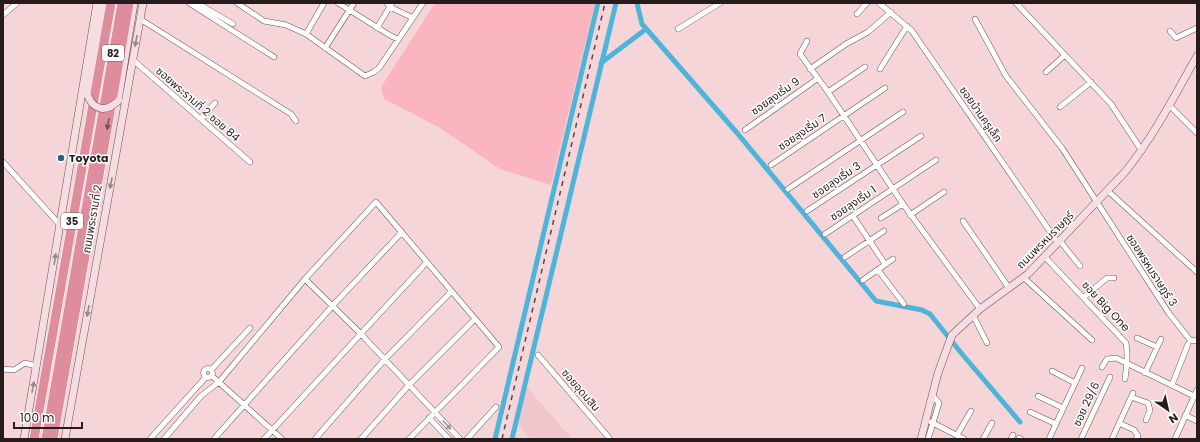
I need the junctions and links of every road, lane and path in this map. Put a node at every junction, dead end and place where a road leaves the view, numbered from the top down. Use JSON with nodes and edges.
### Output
{"nodes":[{"id":1,"x":17,"y":3,"type":"edge"},
{"id":2,"x":97,"y":3,"type":"edge"},
{"id":3,"x":103,"y":3,"type":"edge"},
{"id":4,"x":111,"y":3,"type":"edge"},
{"id":5,"x":122,"y":3,"type":"edge"},
{"id":6,"x":129,"y":3,"type":"edge"},
{"id":7,"x":134,"y":3,"type":"edge"},
{"id":8,"x":143,"y":3,"type":"edge"},
{"id":9,"x":189,"y":3,"type":"edge"},
{"id":10,"x":197,"y":3,"type":"edge"},
{"id":11,"x":237,"y":3,"type":"edge"},
{"id":12,"x":324,"y":3,"type":"edge"},
{"id":13,"x":338,"y":3,"type":"edge"},
{"id":14,"x":354,"y":3,"type":"edge"},
{"id":15,"x":423,"y":3,"type":"edge"},
{"id":16,"x":720,"y":3,"type":"edge"},
{"id":17,"x":868,"y":3,"type":"edge"},
{"id":18,"x":879,"y":3,"type":"edge"},
{"id":19,"x":1016,"y":3,"type":"edge"},
{"id":20,"x":390,"y":4,"type":"edge"},
{"id":21,"x":350,"y":10,"type":"junction"},
{"id":22,"x":891,"y":12,"type":"junction"},
{"id":23,"x":857,"y":14,"type":"dead end"},
{"id":24,"x":3,"y":15,"type":"edge"},
{"id":25,"x":413,"y":18,"type":"junction"},
{"id":26,"x":140,"y":19,"type":"junction"},
{"id":27,"x":975,"y":19,"type":"dead end"},
{"id":28,"x":233,"y":24,"type":"dead end"},
{"id":29,"x":907,"y":26,"type":"junction"},
{"id":30,"x":377,"y":28,"type":"junction"},
{"id":31,"x":1197,"y":28,"type":"edge"},
{"id":32,"x":678,"y":29,"type":"dead end"},
{"id":33,"x":1170,"y":31,"type":"dead end"},
{"id":34,"x":306,"y":34,"type":"junction"},
{"id":35,"x":398,"y":38,"type":"junction"},
{"id":36,"x":807,"y":41,"type":"dead end"},
{"id":37,"x":325,"y":48,"type":"junction"},
{"id":38,"x":1065,"y":55,"type":"junction"},
{"id":39,"x":1197,"y":56,"type":"edge"},
{"id":40,"x":274,"y":57,"type":"dead end"},
{"id":41,"x":133,"y":60,"type":"junction"},
{"id":42,"x":865,"y":66,"type":"dead end"},
{"id":43,"x":810,"y":69,"type":"junction"},
{"id":44,"x":880,"y":69,"type":"dead end"},
{"id":45,"x":1046,"y":72,"type":"dead end"},
{"id":46,"x":817,"y":79,"type":"junction"},
{"id":47,"x":1091,"y":82,"type":"junction"},
{"id":48,"x":885,"y":88,"type":"dead end"},
{"id":49,"x":828,"y":92,"type":"junction"},
{"id":50,"x":215,"y":103,"type":"dead end"},
{"id":51,"x":1169,"y":105,"type":"junction"},
{"id":52,"x":1060,"y":107,"type":"dead end"},
{"id":53,"x":903,"y":112,"type":"dead end"},
{"id":54,"x":844,"y":117,"type":"junction"},
{"id":55,"x":200,"y":119,"type":"junction"},
{"id":56,"x":296,"y":121,"type":"dead end"},
{"id":57,"x":745,"y":130,"type":"dead end"},
{"id":58,"x":1197,"y":133,"type":"edge"},
{"id":59,"x":921,"y":136,"type":"dead end"},
{"id":60,"x":860,"y":141,"type":"junction"},
{"id":61,"x":1142,"y":151,"type":"junction"},
{"id":62,"x":936,"y":160,"type":"dead end"},
{"id":63,"x":3,"y":162,"type":"edge"},
{"id":64,"x":250,"y":162,"type":"dead end"},
{"id":65,"x":771,"y":165,"type":"dead end"},
{"id":66,"x":876,"y":165,"type":"junction"},
{"id":67,"x":788,"y":189,"type":"dead end"},
{"id":68,"x":893,"y":189,"type":"junction"},
{"id":69,"x":1108,"y":191,"type":"junction"},
{"id":70,"x":944,"y":192,"type":"dead end"},
{"id":71,"x":1096,"y":203,"type":"junction"},
{"id":72,"x":903,"y":204,"type":"junction"},
{"id":73,"x":807,"y":212,"type":"dead end"},
{"id":74,"x":910,"y":215,"type":"junction"},
{"id":75,"x":853,"y":216,"type":"junction"},
{"id":76,"x":881,"y":218,"type":"dead end"},
{"id":77,"x":964,"y":221,"type":"dead end"},
{"id":78,"x":60,"y":225,"type":"junction"},
{"id":79,"x":884,"y":231,"type":"dead end"},
{"id":80,"x":402,"y":232,"type":"junction"},
{"id":81,"x":825,"y":234,"type":"dead end"},
{"id":82,"x":869,"y":241,"type":"junction"},
{"id":83,"x":1059,"y":242,"type":"junction"},
{"id":84,"x":1045,"y":256,"type":"junction"},
{"id":85,"x":845,"y":257,"type":"dead end"},
{"id":86,"x":893,"y":258,"type":"dead end"},
{"id":87,"x":427,"y":262,"type":"junction"},
{"id":88,"x":886,"y":264,"type":"junction"},
{"id":89,"x":1080,"y":266,"type":"dead end"},
{"id":90,"x":878,"y":270,"type":"junction"},
{"id":91,"x":1197,"y":272,"type":"edge"},
{"id":92,"x":1024,"y":278,"type":"junction"},
{"id":93,"x":1114,"y":278,"type":"dead end"},
{"id":94,"x":305,"y":279,"type":"junction"},
{"id":95,"x":863,"y":280,"type":"dead end"},
{"id":96,"x":1009,"y":288,"type":"junction"},
{"id":97,"x":451,"y":292,"type":"junction"},
{"id":98,"x":1084,"y":297,"type":"junction"},
{"id":99,"x":904,"y":304,"type":"dead end"},
{"id":100,"x":332,"y":306,"type":"junction"},
{"id":101,"x":980,"y":309,"type":"junction"},
{"id":102,"x":973,"y":315,"type":"junction"},
{"id":103,"x":475,"y":319,"type":"junction"},
{"id":104,"x":250,"y":328,"type":"dead end"},
{"id":105,"x":360,"y":332,"type":"junction"},
{"id":106,"x":1137,"y":338,"type":"dead end"},
{"id":107,"x":1161,"y":339,"type":"dead end"},
{"id":108,"x":1092,"y":340,"type":"dead end"},
{"id":109,"x":1197,"y":341,"type":"edge"},
{"id":110,"x":987,"y":343,"type":"dead end"},
{"id":111,"x":1188,"y":344,"type":"dead end"},
{"id":112,"x":1157,"y":347,"type":"junction"},
{"id":113,"x":538,"y":355,"type":"dead end"},
{"id":114,"x":385,"y":359,"type":"junction"},
{"id":115,"x":1127,"y":365,"type":"junction"},
{"id":116,"x":36,"y":366,"type":"junction"},
{"id":117,"x":1102,"y":367,"type":"dead end"},
{"id":118,"x":1082,"y":368,"type":"dead end"},
{"id":119,"x":3,"y":369,"type":"edge"},
{"id":120,"x":211,"y":370,"type":"junction"},
{"id":121,"x":1052,"y":371,"type":"dead end"},
{"id":122,"x":1145,"y":373,"type":"junction"},
{"id":123,"x":212,"y":376,"type":"junction"},
{"id":124,"x":206,"y":377,"type":"junction"},
{"id":125,"x":1110,"y":377,"type":"dead end"},
{"id":126,"x":1125,"y":379,"type":"dead end"},
{"id":127,"x":219,"y":382,"type":"junction"},
{"id":128,"x":1075,"y":383,"type":"junction"},
{"id":129,"x":409,"y":385,"type":"junction"},
{"id":130,"x":1172,"y":385,"type":"junction"},
{"id":131,"x":1197,"y":390,"type":"edge"},
{"id":132,"x":1038,"y":396,"type":"dead end"},
{"id":133,"x":1194,"y":396,"type":"junction"},
{"id":134,"x":245,"y":405,"type":"junction"},
{"id":135,"x":496,"y":407,"type":"dead end"},
{"id":136,"x":1063,"y":408,"type":"junction"},
{"id":137,"x":971,"y":411,"type":"dead end"},
{"id":138,"x":435,"y":412,"type":"junction"},
{"id":139,"x":1030,"y":412,"type":"dead end"},
{"id":140,"x":1186,"y":416,"type":"junction"},
{"id":141,"x":429,"y":418,"type":"junction"},
{"id":142,"x":1146,"y":420,"type":"dead end"},
{"id":143,"x":930,"y":421,"type":"junction"},
{"id":144,"x":1197,"y":421,"type":"edge"},
{"id":145,"x":992,"y":422,"type":"dead end"},
{"id":146,"x":1119,"y":423,"type":"junction"},
{"id":147,"x":1056,"y":424,"type":"junction"},
{"id":148,"x":272,"y":430,"type":"junction"},
{"id":149,"x":961,"y":438,"type":"edge"},
{"id":150,"x":24,"y":439,"type":"edge"},
{"id":151,"x":35,"y":439,"type":"edge"},
{"id":152,"x":46,"y":439,"type":"edge"},
{"id":153,"x":53,"y":439,"type":"edge"},
{"id":154,"x":65,"y":439,"type":"edge"},
{"id":155,"x":150,"y":439,"type":"edge"},
{"id":156,"x":164,"y":439,"type":"edge"},
{"id":157,"x":214,"y":439,"type":"edge"},
{"id":158,"x":264,"y":439,"type":"edge"},
{"id":159,"x":282,"y":439,"type":"edge"},
{"id":160,"x":315,"y":439,"type":"edge"},
{"id":161,"x":361,"y":439,"type":"edge"},
{"id":162,"x":409,"y":439,"type":"edge"},
{"id":163,"x":449,"y":439,"type":"edge"},
{"id":164,"x":460,"y":439,"type":"edge"},
{"id":165,"x":467,"y":439,"type":"edge"},
{"id":166,"x":610,"y":439,"type":"edge"},
{"id":167,"x":921,"y":439,"type":"edge"},
{"id":168,"x":928,"y":439,"type":"edge"},
{"id":169,"x":983,"y":439,"type":"edge"},
{"id":170,"x":1049,"y":439,"type":"edge"},
{"id":171,"x":1081,"y":439,"type":"edge"},
{"id":172,"x":1112,"y":439,"type":"edge"},
{"id":173,"x":1136,"y":439,"type":"edge"},
{"id":174,"x":1175,"y":439,"type":"edge"}],
"edges":[{"from":1,"to":24,"type":"street"},
{"from":2,"to":78,"type":"main road","number":"35"},
{"from":3,"to":7,"type":"main road","bridge":true},
{"from":4,"to":151,"type":"highway","name":"ถนนพระรามที่ 2","number":"35"},
{"from":4,"to":151,"type":"highway","number":"82"},
{"from":5,"to":152,"type":"highway","number":"82"},
{"from":6,"to":153,"type":"highway","name":"ถนนพระรามที่ 2","number":"35","one_way":true},
{"from":8,"to":26,"type":"main road","name":"ถนนพระรามที่ 2"},
{"from":9,"to":40,"type":"street"},
{"from":10,"to":28,"type":"street"},
{"from":11,"to":34,"type":"street"},
{"from":12,"to":34,"type":"street"},
{"from":13,"to":21,"type":"street"},
{"from":14,"to":21,"type":"street"},
{"from":15,"to":25,"type":"street"},
{"from":16,"to":32,"type":"street"},
{"from":17,"to":23,"type":"street"},
{"from":18,"to":22,"type":"street","name":"ซอยบ้านครูเล็ก"},
{"from":19,"to":38,"type":"street"},
{"from":20,"to":25,"type":"street"},
{"from":20,"to":30,"type":"street"},
{"from":21,"to":30,"type":"street"},
{"from":21,"to":37,"type":"street"},
{"from":22,"to":29,"type":"street","name":"ซอยบ้านครูเล็ก"},
{"from":22,"to":43,"type":"street"},
{"from":25,"to":35,"type":"street"},
{"from":26,"to":41,"type":"main road","name":"ถนนพระรามที่ 2","one_way":true},
{"from":26,"to":56,"type":"street"},
{"from":27,"to":71,"type":"street","name":"ซอยพรหมราษฎร์ 3"},
{"from":29,"to":44,"type":"street"},
{"from":29,"to":83,"type":"street","name":"ซอยบ้านครูเล็ก"},
{"from":30,"to":35,"type":"street"},
{"from":31,"to":33,"type":"street"},
{"from":34,"to":37,"type":"street"},
{"from":35,"to":37,"type":"street"},
{"from":36,"to":43,"type":"street"},
{"from":38,"to":45,"type":"street"},
{"from":38,"to":47,"type":"street"},
{"from":39,"to":51,"type":"main road","name":"ถนนพรหมราษฎร์"},
{"from":41,"to":55,"type":"street","name":"ซอยพระรามที่ 2 ซอย 84"},
{"from":41,"to":154,"type":"main road","name":"ถนนพระรามที่ 2","one_way":true},
{"from":42,"to":49,"type":"street"},
{"from":43,"to":46,"type":"street"},
{"from":46,"to":49,"type":"street"},
{"from":46,"to":57,"type":"street","name":"ซอยลุงเริ่ม 9"},
{"from":47,"to":52,"type":"street"},
{"from":47,"to":61,"type":"street"},
{"from":48,"to":54,"type":"street","name":"ซอยลุงเริ่ม 7"},
{"from":49,"to":54,"type":"street"},
{"from":50,"to":55,"type":"street"},
{"from":51,"to":58,"type":"street"},
{"from":51,"to":61,"type":"main road","name":"ถนนพรหมราษฎร์"},
{"from":53,"to":60,"type":"street"},
{"from":54,"to":60,"type":"street"},
{"from":54,"to":65,"type":"street","name":"ซอยลุงเริ่ม 7"},
{"from":55,"to":64,"type":"street","name":"ซอยพระรามที่ 2 ซอย 84"},
{"from":59,"to":66,"type":"street","name":"ซอยลุงเริ่ม 3"},
{"from":60,"to":66,"type":"street"},
{"from":60,"to":67,"type":"street"},
{"from":61,"to":69,"type":"main road","name":"ถนนพรหมราษฎร์"},
{"from":62,"to":68,"type":"street","name":"ซอยลุงเริ่ม 1"},
{"from":63,"to":78,"type":"street"},
{"from":66,"to":68,"type":"street"},
{"from":66,"to":73,"type":"street","name":"ซอยลุงเริ่ม 3"},
{"from":68,"to":72,"type":"street"},
{"from":68,"to":75,"type":"street","name":"ซอยลุงเริ่ม 1"},
{"from":69,"to":71,"type":"main road","name":"ถนนพรหมราษฎร์"},
{"from":69,"to":91,"type":"street"},
{"from":70,"to":74,"type":"street"},
{"from":71,"to":83,"type":"main road","name":"ถนนพรหมราษฎร์"},
{"from":71,"to":109,"type":"street","name":"ซอยพรหมราษฎร์ 3"},
{"from":72,"to":74,"type":"street"},
{"from":72,"to":76,"type":"street"},
{"from":74,"to":101,"type":"street"},
{"from":75,"to":81,"type":"street","name":"ซอยลุงเริ่ม 1"},
{"from":75,"to":82,"type":"street"},
{"from":77,"to":96,"type":"street"},
{"from":116,"to":78,"type":"main road","number":"35","one_way":true},
{"from":79,"to":82,"type":"street"},
{"from":80,"to":87,"type":"street"},
{"from":80,"to":94,"type":"street"},
{"from":80,"to":100,"type":"street"},
{"from":82,"to":85,"type":"street"},
{"from":82,"to":88,"type":"street"},
{"from":83,"to":84,"type":"main road","name":"ถนนพรหมราษฎร์"},
{"from":83,"to":89,"type":"street","name":"ซอยบ้านครูเล็ก"},
{"from":84,"to":92,"type":"main road","name":"ถนนพรหมราษฎร์"},
{"from":84,"to":98,"type":"street","name":"ซอย Big One"},
{"from":86,"to":88,"type":"street"},
{"from":87,"to":97,"type":"street"},
{"from":87,"to":105,"type":"street"},
{"from":88,"to":90,"type":"street"},
{"from":90,"to":95,"type":"street"},
{"from":90,"to":99,"type":"street"},
{"from":92,"to":96,"type":"main road","name":"ถนนพรหมราษฎร์"},
{"from":92,"to":108,"type":"street"},
{"from":93,"to":98,"type":"street"},
{"from":94,"to":100,"type":"street"},
{"from":94,"to":127,"type":"street"},
{"from":96,"to":101,"type":"main road","name":"ถนนพรหมราษฎร์"},
{"from":97,"to":103,"type":"street"},
{"from":97,"to":114,"type":"street"},
{"from":98,"to":115,"type":"street","name":"ซอย Big One"},
{"from":100,"to":105,"type":"street"},
{"from":100,"to":134,"type":"street"},
{"from":101,"to":102,"type":"main road","name":"ถนนพรหมราษฎร์"},
{"from":102,"to":110,"type":"street"},
{"from":102,"to":143,"type":"main road","name":"ถนนพรหมราษฎร์"},
{"from":103,"to":129,"type":"street"},
{"from":103,"to":138,"type":"street"},
{"from":104,"to":120,"type":"street"},
{"from":105,"to":114,"type":"street"},
{"from":105,"to":148,"type":"street"},
{"from":106,"to":112,"type":"street"},
{"from":107,"to":112,"type":"street"},
{"from":111,"to":130,"type":"street"},
{"from":112,"to":122,"type":"street"},
{"from":113,"to":166,"type":"street","name":"ซอยอุดมสิน"},
{"from":114,"to":129,"type":"street"},
{"from":114,"to":160,"type":"street"},
{"from":115,"to":117,"type":"street"},
{"from":115,"to":122,"type":"street"},
{"from":115,"to":126,"type":"street","name":"ซอย Big One"},
{"from":116,"to":119,"type":"street"},
{"from":150,"to":116,"type":"main road","number":"35","one_way":true},
{"from":118,"to":128,"type":"street"},
{"from":120,"to":123,"type":"street"},
{"from":120,"to":124,"type":"street"},
{"from":121,"to":128,"type":"street"},
{"from":122,"to":130,"type":"street"},
{"from":123,"to":124,"type":"street"},
{"from":123,"to":127,"type":"street"},
{"from":124,"to":155,"type":"street"},
{"from":125,"to":171,"type":"street","name":"ซอย 29/6"},
{"from":127,"to":134,"type":"street"},
{"from":127,"to":156,"type":"street"},
{"from":128,"to":136,"type":"street"},
{"from":129,"to":138,"type":"street"},
{"from":129,"to":161,"type":"street"},
{"from":130,"to":133,"type":"street"},
{"from":131,"to":133,"type":"street"},
{"from":132,"to":136,"type":"street"},
{"from":133,"to":140,"type":"street"},
{"from":134,"to":148,"type":"street"},
{"from":134,"to":157,"type":"street"},
{"from":135,"to":165,"type":"street"},
{"from":136,"to":147,"type":"street"},
{"from":137,"to":149,"type":"street"},
{"from":138,"to":141,"type":"street"},
{"from":138,"to":164,"type":"street","one_way":true},
{"from":139,"to":147,"type":"street"},
{"from":140,"to":144,"type":"street"},
{"from":140,"to":174,"type":"street"},
{"from":141,"to":162,"type":"street"},
{"from":141,"to":163,"type":"street"},
{"from":142,"to":146,"type":"street"},
{"from":143,"to":149,"type":"street"},
{"from":143,"to":167,"type":"main road","name":"ถนนพรหมราษฎร์"},
{"from":143,"to":168,"type":"street"},
{"from":145,"to":169,"type":"street"},
{"from":146,"to":172,"type":"street"},
{"from":146,"to":173,"type":"street"},
{"from":147,"to":170,"type":"street"},
{"from":148,"to":158,"type":"street"},
{"from":148,"to":159,"type":"street"}]}
